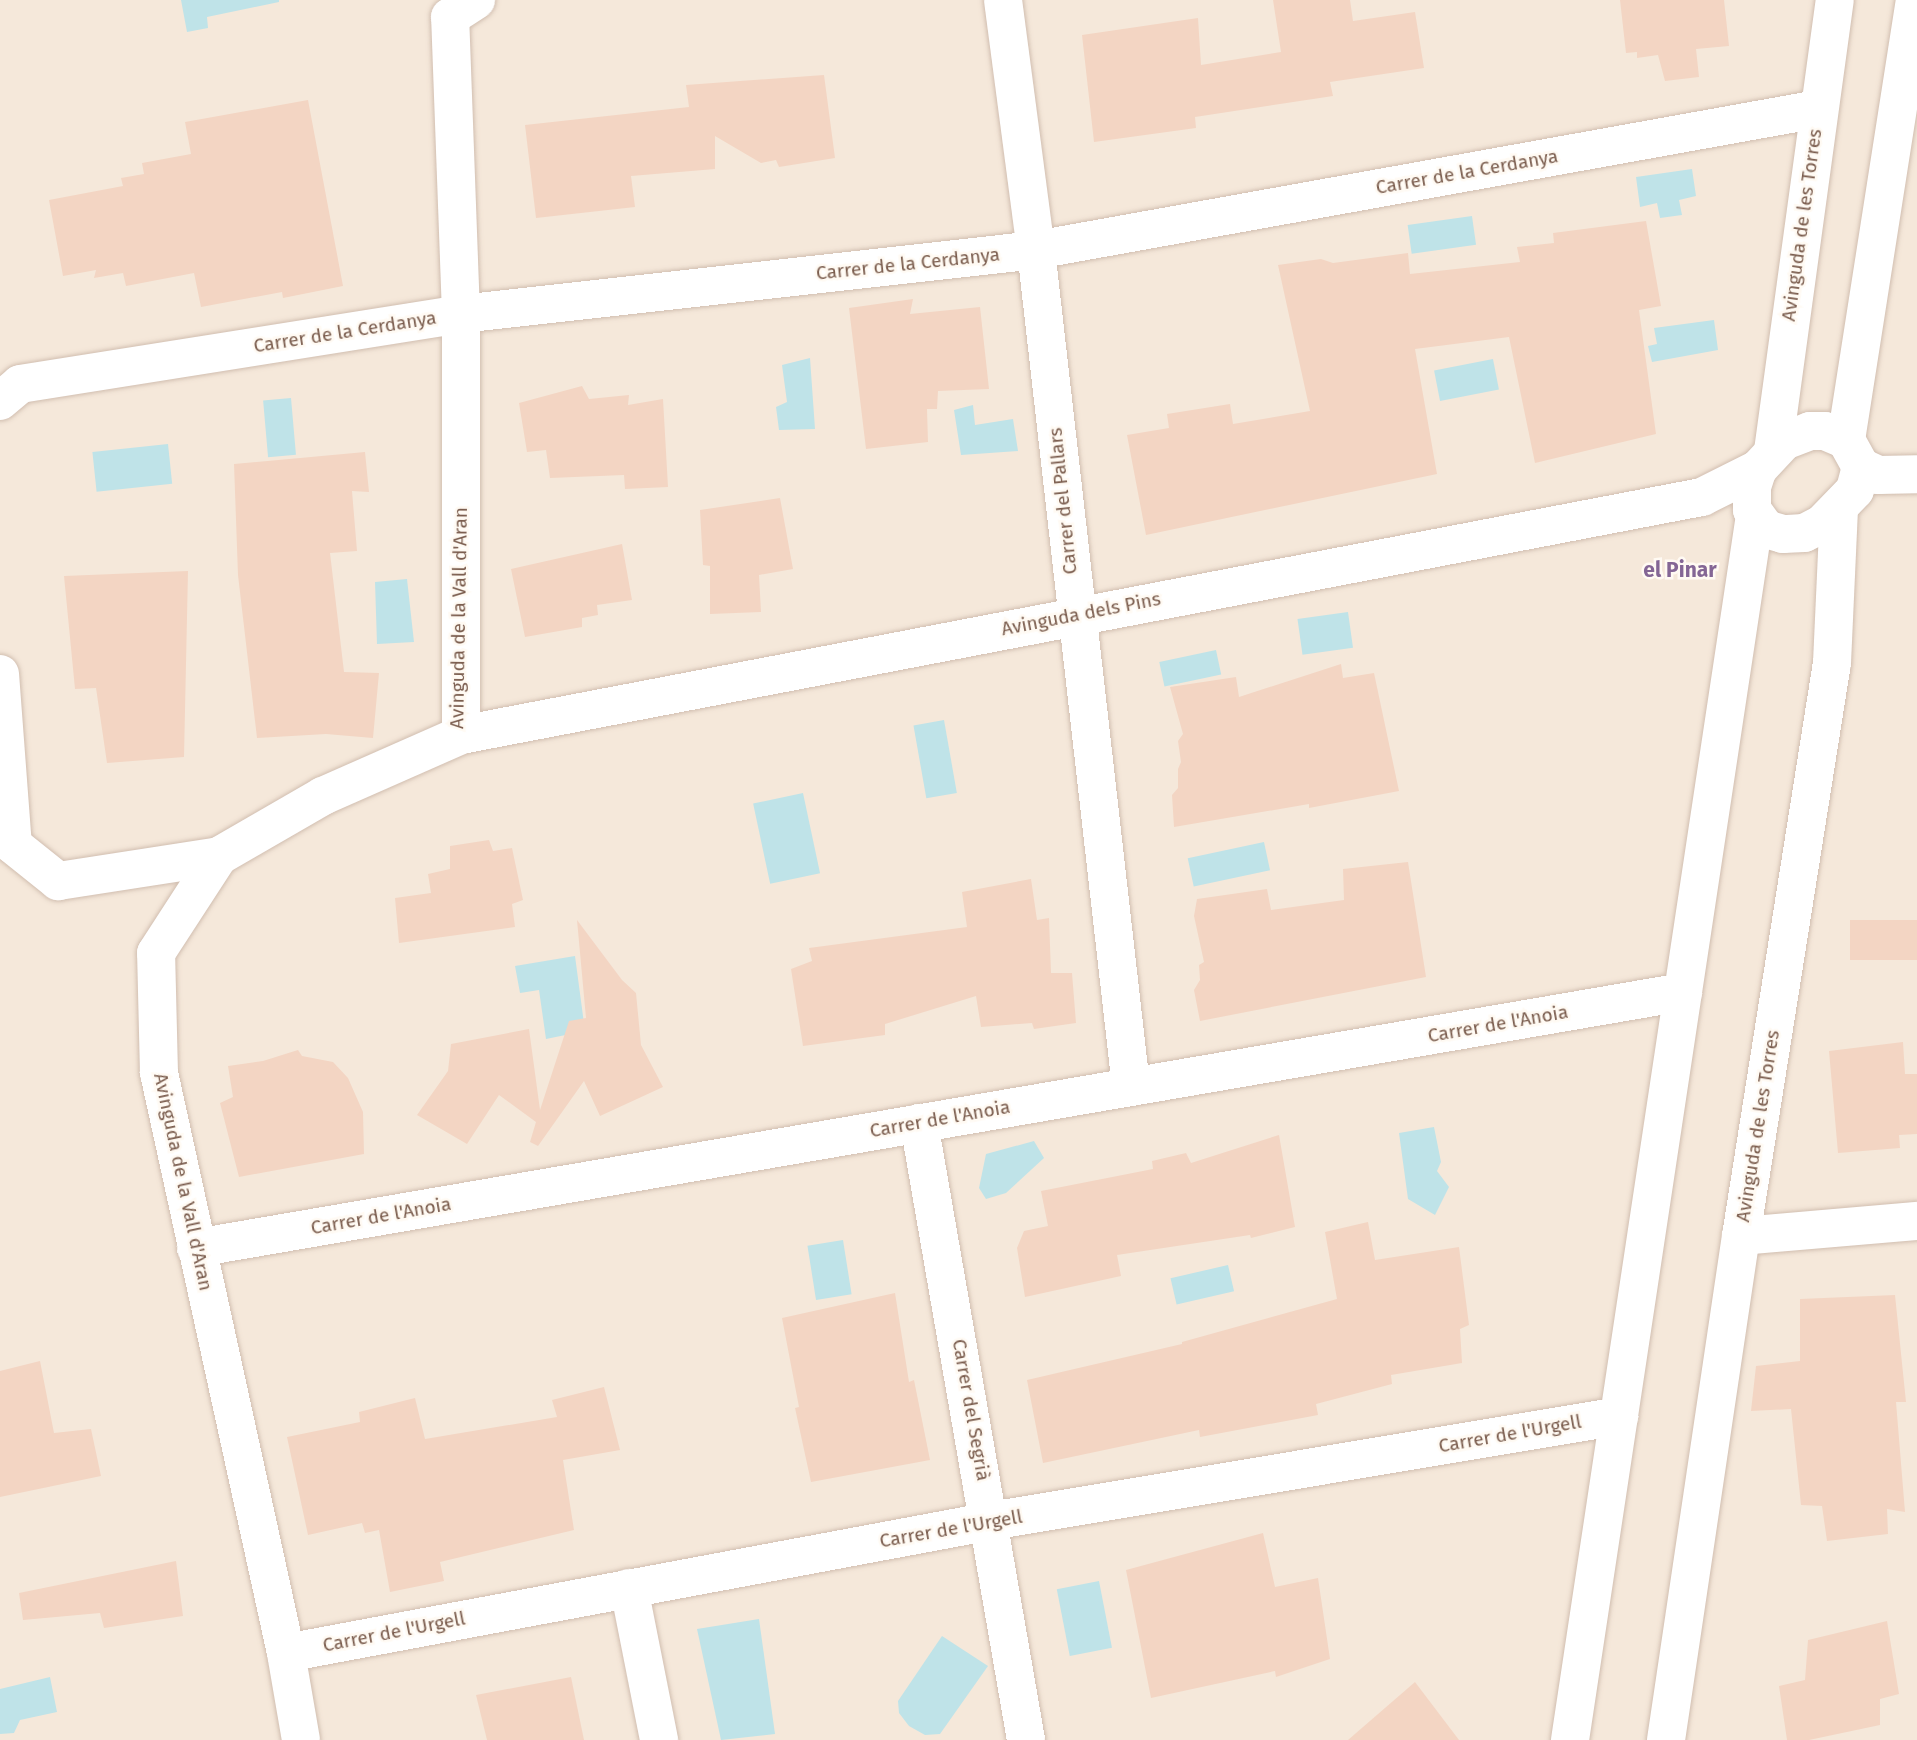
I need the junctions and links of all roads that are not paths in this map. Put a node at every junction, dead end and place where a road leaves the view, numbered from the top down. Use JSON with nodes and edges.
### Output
{"nodes":[{"id":1,"x":476,"y":0,"type":"edge"},
{"id":2,"x":1003,"y":0,"type":"edge"},
{"id":3,"x":1835,"y":0,"type":"edge"},
{"id":4,"x":1915,"y":0,"type":"edge"},
{"id":5,"x":1818,"y":109,"type":"junction"},
{"id":6,"x":1036,"y":250,"type":"junction"},
{"id":7,"x":461,"y":314,"type":"junction"},
{"id":8,"x":0,"y":401,"type":"edge"},
{"id":9,"x":1854,"y":454,"type":"junction"},
{"id":10,"x":1765,"y":460,"type":"junction"},
{"id":11,"x":1917,"y":474,"type":"edge"},
{"id":12,"x":1702,"y":497,"type":"junction"},
{"id":13,"x":1839,"y":510,"type":"junction"},
{"id":14,"x":1754,"y":513,"type":"junction"},
{"id":15,"x":1076,"y":615,"type":"junction"},
{"id":16,"x":0,"y":674,"type":"edge"},
{"id":17,"x":461,"y":735,"type":"junction"},
{"id":18,"x":219,"y":856,"type":"junction"},
{"id":19,"x":1683,"y":992,"type":"junction"},
{"id":20,"x":1131,"y":1087,"type":"junction"},
{"id":21,"x":919,"y":1123,"type":"junction"},
{"id":22,"x":1917,"y":1221,"type":"edge"},
{"id":23,"x":1741,"y":1236,"type":"junction"},
{"id":24,"x":196,"y":1248,"type":"junction"},
{"id":25,"x":1619,"y":1416,"type":"junction"},
{"id":26,"x":991,"y":1521,"type":"junction"},
{"id":27,"x":629,"y":1588,"type":"junction"},
{"id":28,"x":286,"y":1653,"type":"junction"},
{"id":29,"x":301,"y":1740,"type":"edge"},
{"id":30,"x":659,"y":1740,"type":"edge"},
{"id":31,"x":1026,"y":1740,"type":"edge"},
{"id":32,"x":1570,"y":1740,"type":"edge"},
{"id":33,"x":1666,"y":1740,"type":"edge"}],
"edges":[{"from":1,"to":7,"type":"street","name":"Avinguda de la Vall d'Aran"},
{"from":2,"to":6,"type":"street","name":"Carrer del Pallars"},
{"from":3,"to":5,"type":"street","name":"Avinguda de les Torres"},
{"from":4,"to":9,"type":"street"},
{"from":5,"to":6,"type":"street","name":"Carrer de la Cerdanya"},
{"from":5,"to":10,"type":"street","name":"Avinguda de les Torres"},
{"from":6,"to":7,"type":"street","name":"Carrer de la Cerdanya"},
{"from":6,"to":15,"type":"street","name":"Carrer del Pallars"},
{"from":7,"to":8,"type":"street","name":"Carrer de la Cerdanya"},
{"from":7,"to":17,"type":"street","name":"Avinguda de la Vall d'Aran"},
{"from":9,"to":10,"type":"street"},
{"from":9,"to":11,"type":"street"},
{"from":9,"to":13,"type":"street"},
{"from":10,"to":12,"type":"street","name":"Avinguda dels Pins"},
{"from":10,"to":14,"type":"street"},
{"from":12,"to":14,"type":"street","name":"Avinguda dels Pins"},
{"from":12,"to":15,"type":"street","name":"Avinguda dels Pins"},
{"from":13,"to":14,"type":"street"},
{"from":13,"to":23,"type":"street","name":"Avinguda de les Torres"},
{"from":14,"to":19,"type":"street"},
{"from":15,"to":17,"type":"street","name":"Avinguda dels Pins"},
{"from":15,"to":20,"type":"street","name":"Carrer del Pallars"},
{"from":16,"to":18,"type":"street"},
{"from":17,"to":18,"type":"street","name":"Avinguda de la Vall d'Aran"},
{"from":18,"to":24,"type":"street","name":"Avinguda de la Vall d'Aran"},
{"from":19,"to":20,"type":"street","name":"Carrer de l'Anoia"},
{"from":19,"to":25,"type":"street"},
{"from":20,"to":21,"type":"street","name":"Carrer de l'Anoia"},
{"from":21,"to":24,"type":"street","name":"Carrer de l'Anoia"},
{"from":21,"to":26,"type":"street","name":"Carrer del Segrià"},
{"from":22,"to":23,"type":"street"},
{"from":23,"to":33,"type":"street","name":"Avinguda de les Torres"},
{"from":24,"to":28,"type":"street","name":"Avinguda de la Vall d'Aran"},
{"from":25,"to":26,"type":"street","name":"Carrer de l'Urgell"},
{"from":25,"to":32,"type":"street"},
{"from":26,"to":27,"type":"street","name":"Carrer de l'Urgell"},
{"from":26,"to":31,"type":"street","name":"Carrer del Segrià"},
{"from":27,"to":28,"type":"street","name":"Carrer de l'Urgell"},
{"from":27,"to":30,"type":"street"},
{"from":28,"to":29,"type":"street","name":"Avinguda de la Vall d'Aran"}]}
